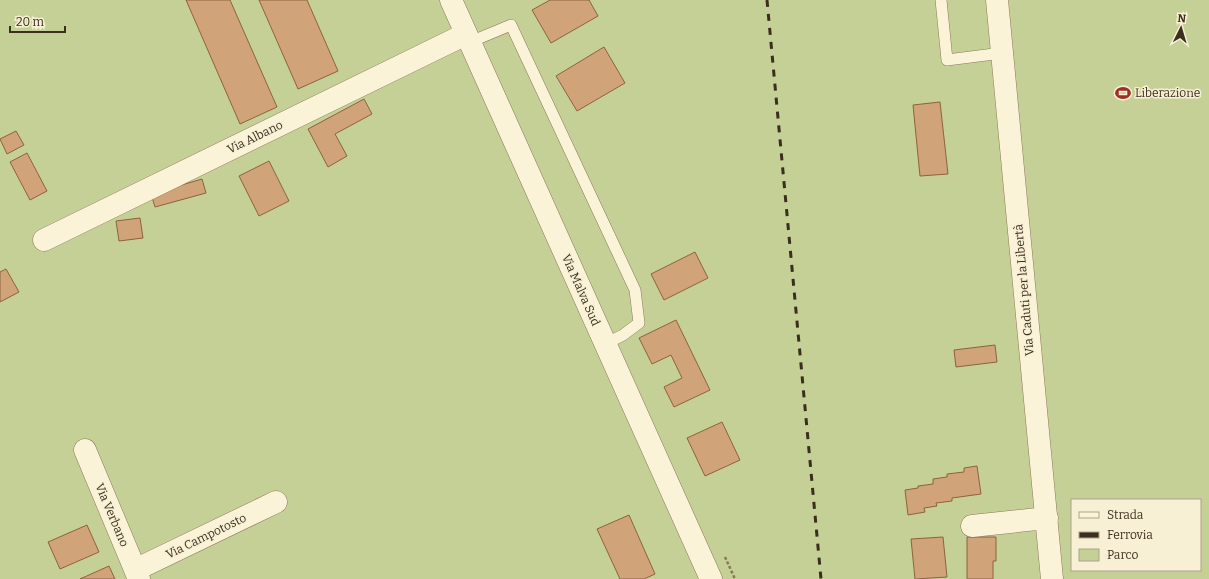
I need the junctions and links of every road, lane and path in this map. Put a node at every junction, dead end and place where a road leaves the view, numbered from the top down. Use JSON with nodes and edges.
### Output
{"nodes":[{"id":1,"x":451,"y":0,"type":"edge"},
{"id":2,"x":942,"y":0,"type":"edge"},
{"id":3,"x":997,"y":0,"type":"edge"},
{"id":4,"x":468,"y":38,"type":"junction"},
{"id":5,"x":1002,"y":53,"type":"junction"},
{"id":6,"x":44,"y":240,"type":"dead end"},
{"id":7,"x":605,"y":344,"type":"junction"},
{"id":8,"x":85,"y":450,"type":"dead end"},
{"id":9,"x":276,"y":502,"type":"dead end"},
{"id":10,"x":1047,"y":518,"type":"junction"},
{"id":11,"x":972,"y":526,"type":"dead end"},
{"id":12,"x":137,"y":574,"type":"edge"},
{"id":13,"x":711,"y":579,"type":"edge"},
{"id":14,"x":1052,"y":579,"type":"edge"}],
"edges":[{"from":1,"to":4,"type":"street","name":"Via Malva Sud"},
{"from":2,"to":5,"type":"lane"},
{"from":3,"to":5,"type":"street","name":"Via Caduti per la Libertà"},
{"from":4,"to":6,"type":"street","name":"Via Albano"},
{"from":4,"to":7,"type":"street","name":"Via Malva Sud"},
{"from":4,"to":7,"type":"lane"},
{"from":5,"to":10,"type":"street","name":"Via Caduti per la Libertà"},
{"from":7,"to":13,"type":"street","name":"Via Malva Sud"},
{"from":8,"to":12,"type":"street","name":"Via Verbano"},
{"from":9,"to":12,"type":"street","name":"Via Campotosto"},
{"from":10,"to":11,"type":"street"},
{"from":10,"to":14,"type":"street","name":"Via Caduti per la Libertà"}]}
